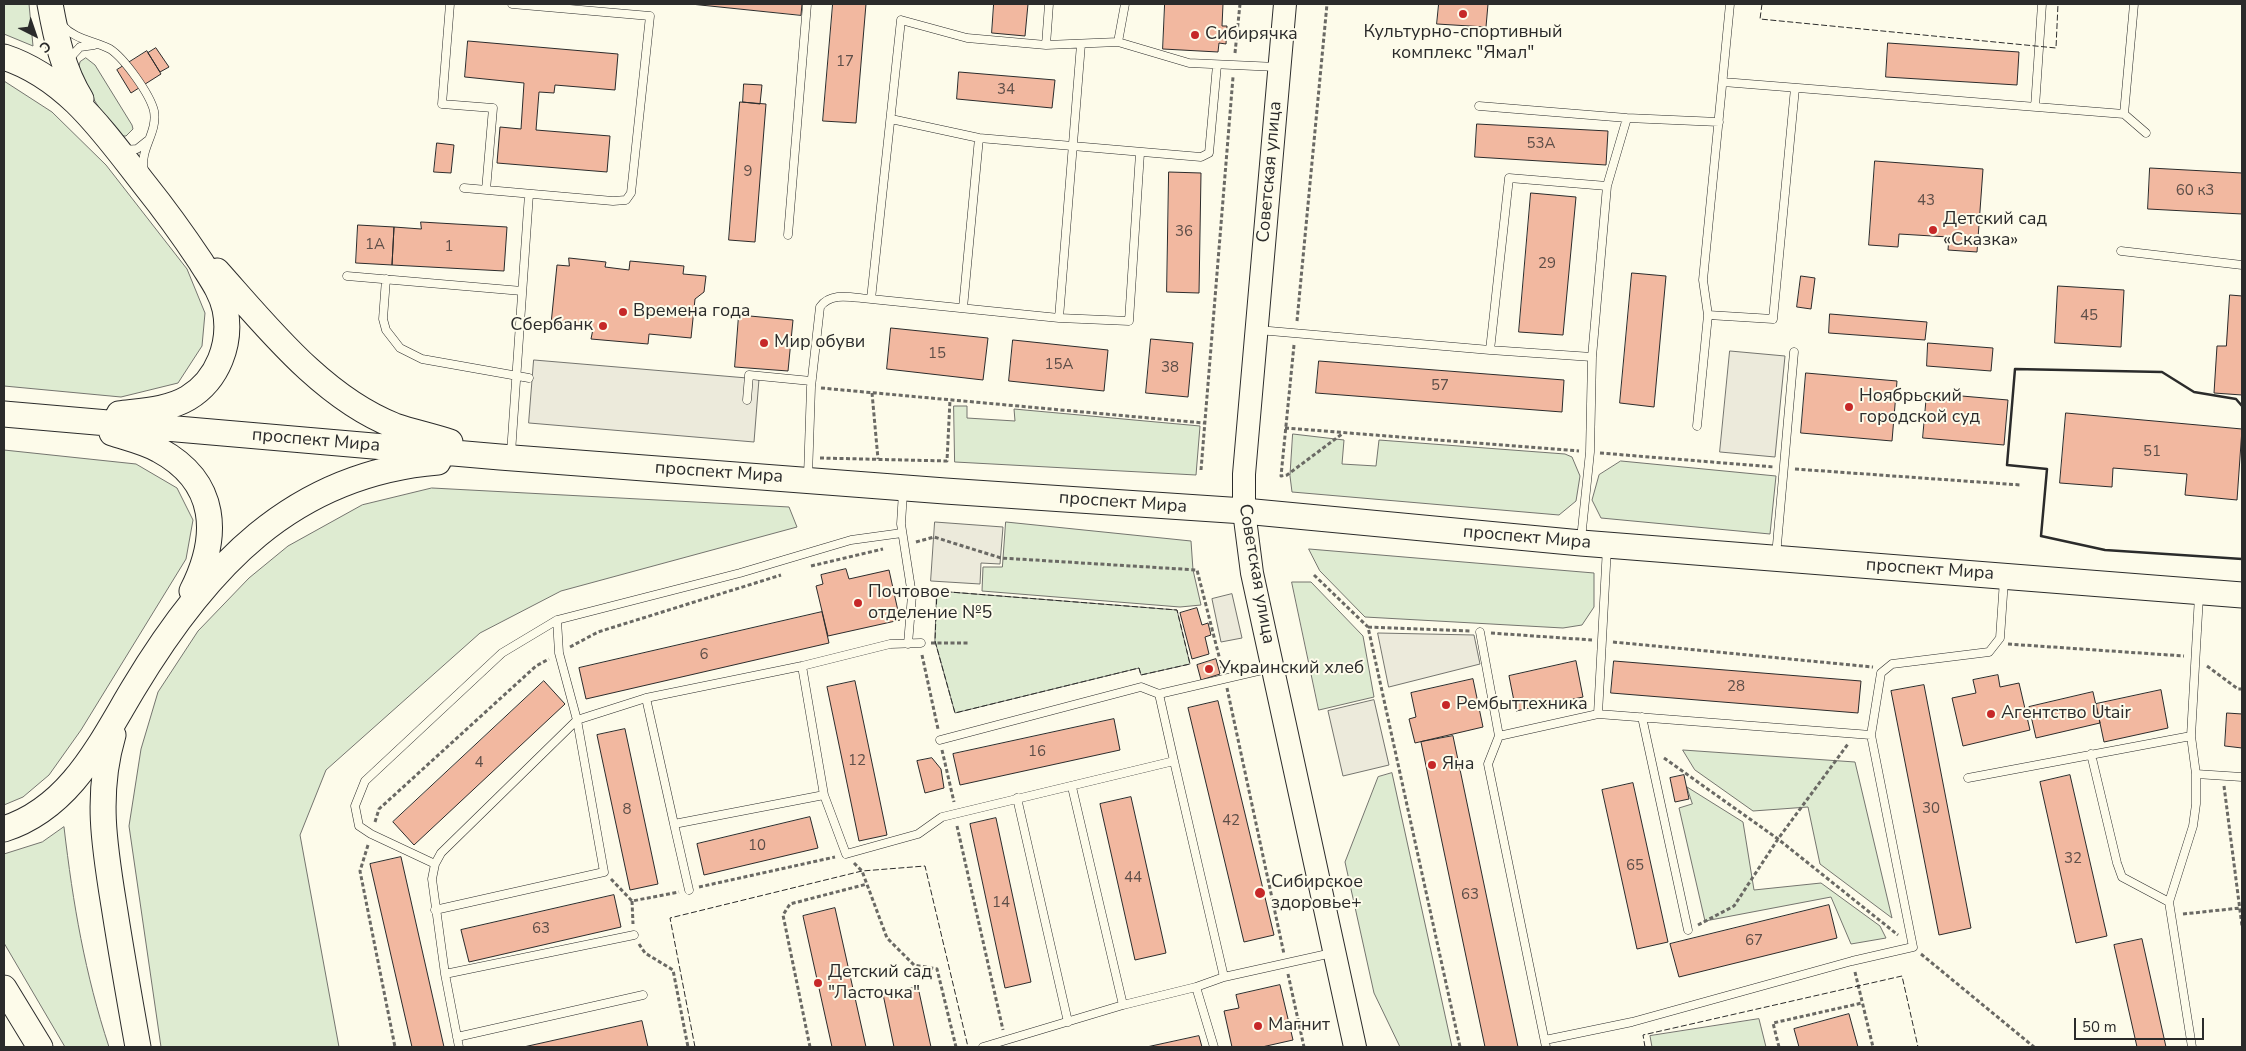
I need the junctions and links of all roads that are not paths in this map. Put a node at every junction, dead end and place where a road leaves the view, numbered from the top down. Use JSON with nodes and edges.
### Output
{"nodes":[{"id":1,"x":450,"y":4,"type":"edge"},
{"id":2,"x":512,"y":4,"type":"edge"},
{"id":3,"x":807,"y":4,"type":"edge"},
{"id":4,"x":1049,"y":4,"type":"edge"},
{"id":5,"x":1125,"y":4,"type":"edge"},
{"id":6,"x":1285,"y":4,"type":"edge"},
{"id":7,"x":1730,"y":4,"type":"edge"},
{"id":8,"x":2042,"y":4,"type":"edge"},
{"id":9,"x":2134,"y":4,"type":"edge"},
{"id":10,"x":51,"y":8,"type":"edge"},
{"id":11,"x":1118,"y":42,"type":"junction"},
{"id":12,"x":1081,"y":44,"type":"junction"},
{"id":13,"x":99,"y":45,"type":"junction"},
{"id":14,"x":1046,"y":45,"type":"junction"},
{"id":15,"x":4,"y":57,"type":"edge"},
{"id":16,"x":1217,"y":65,"type":"junction"},
{"id":17,"x":1279,"y":67,"type":"junction"},
{"id":18,"x":68,"y":72,"type":"junction"},
{"id":19,"x":1723,"y":82,"type":"junction"},
{"id":20,"x":1796,"y":88,"type":"junction"},
{"id":21,"x":1479,"y":106,"type":"dead end"},
{"id":22,"x":2035,"y":107,"type":"junction"},
{"id":23,"x":2124,"y":114,"type":"junction"},
{"id":24,"x":1627,"y":118,"type":"junction"},
{"id":25,"x":891,"y":119,"type":"junction"},
{"id":26,"x":1719,"y":122,"type":"junction"},
{"id":27,"x":2146,"y":133,"type":"dead end"},
{"id":28,"x":152,"y":134,"type":"junction"},
{"id":29,"x":106,"y":135,"type":"junction"},
{"id":30,"x":979,"y":138,"type":"junction"},
{"id":31,"x":1073,"y":146,"type":"junction"},
{"id":32,"x":1140,"y":153,"type":"junction"},
{"id":33,"x":1608,"y":186,"type":"junction"},
{"id":34,"x":464,"y":188,"type":"dead end"},
{"id":35,"x":149,"y":190,"type":"junction"},
{"id":36,"x":486,"y":190,"type":"junction"},
{"id":37,"x":529,"y":194,"type":"junction"},
{"id":38,"x":181,"y":231,"type":"junction"},
{"id":39,"x":788,"y":236,"type":"dead end"},
{"id":40,"x":2121,"y":251,"type":"dead end"},
{"id":41,"x":2242,"y":266,"type":"edge"},
{"id":42,"x":347,"y":276,"type":"dead end"},
{"id":43,"x":386,"y":279,"type":"junction"},
{"id":44,"x":522,"y":291,"type":"junction"},
{"id":45,"x":871,"y":299,"type":"junction"},
{"id":46,"x":963,"y":308,"type":"junction"},
{"id":47,"x":1708,"y":315,"type":"junction"},
{"id":48,"x":1058,"y":318,"type":"junction"},
{"id":49,"x":1255,"y":330,"type":"junction"},
{"id":50,"x":1490,"y":350,"type":"junction"},
{"id":51,"x":1794,"y":352,"type":"dead end"},
{"id":52,"x":1592,"y":357,"type":"junction"},
{"id":53,"x":517,"y":378,"type":"junction"},
{"id":54,"x":529,"y":378,"type":"dead end"},
{"id":55,"x":811,"y":384,"type":"junction"},
{"id":56,"x":747,"y":400,"type":"dead end"},
{"id":57,"x":4,"y":414,"type":"edge"},
{"id":58,"x":77,"y":421,"type":"junction"},
{"id":59,"x":1697,"y":426,"type":"dead end"},
{"id":60,"x":506,"y":457,"type":"junction"},
{"id":61,"x":807,"y":479,"type":"junction"},
{"id":62,"x":904,"y":488,"type":"junction"},
{"id":63,"x":1244,"y":512,"type":"junction"},
{"id":64,"x":902,"y":533,"type":"junction"},
{"id":65,"x":1581,"y":543,"type":"junction"},
{"id":66,"x":1607,"y":545,"type":"junction"},
{"id":67,"x":1776,"y":558,"type":"junction"},
{"id":68,"x":2004,"y":576,"type":"junction"},
{"id":69,"x":2199,"y":592,"type":"junction"},
{"id":70,"x":2242,"y":595,"type":"edge"},
{"id":71,"x":558,"y":620,"type":"junction"},
{"id":72,"x":176,"y":623,"type":"junction"},
{"id":73,"x":1480,"y":632,"type":"road end"},
{"id":74,"x":921,"y":643,"type":"road end"},
{"id":75,"x":908,"y":644,"type":"junction"},
{"id":76,"x":802,"y":666,"type":"junction"},
{"id":77,"x":1273,"y":668,"type":"junction"},
{"id":78,"x":1159,"y":694,"type":"junction"},
{"id":79,"x":646,"y":698,"type":"junction"},
{"id":80,"x":1598,"y":714,"type":"junction"},
{"id":81,"x":1642,"y":717,"type":"junction"},
{"id":82,"x":118,"y":718,"type":"junction"},
{"id":83,"x":577,"y":720,"type":"junction"},
{"id":84,"x":1871,"y":735,"type":"junction"},
{"id":85,"x":1499,"y":736,"type":"junction"},
{"id":86,"x":2191,"y":736,"type":"junction"},
{"id":87,"x":940,"y":740,"type":"road end"},
{"id":88,"x":2091,"y":754,"type":"junction"},
{"id":89,"x":1174,"y":761,"type":"junction"},
{"id":90,"x":2196,"y":774,"type":"junction"},
{"id":91,"x":2242,"y":777,"type":"edge"},
{"id":92,"x":1968,"y":778,"type":"dead end"},
{"id":93,"x":1072,"y":787,"type":"junction"},
{"id":94,"x":824,"y":795,"type":"junction"},
{"id":95,"x":1017,"y":798,"type":"junction"},
{"id":96,"x":674,"y":824,"type":"junction"},
{"id":97,"x":4,"y":830,"type":"edge"},
{"id":98,"x":434,"y":864,"type":"junction"},
{"id":99,"x":688,"y":890,"type":"road end"},
{"id":100,"x":2169,"y":902,"type":"junction"},
{"id":101,"x":435,"y":910,"type":"junction"},
{"id":102,"x":1688,"y":930,"type":"road end"},
{"id":103,"x":634,"y":935,"type":"road end"},
{"id":104,"x":1336,"y":952,"type":"junction"},
{"id":105,"x":445,"y":974,"type":"junction"},
{"id":106,"x":1224,"y":977,"type":"junction"},
{"id":107,"x":1196,"y":987,"type":"junction"},
{"id":108,"x":4,"y":988,"type":"edge"},
{"id":109,"x":643,"y":995,"type":"dead end"},
{"id":110,"x":1123,"y":1005,"type":"junction"},
{"id":111,"x":1068,"y":1022,"type":"junction"},
{"id":112,"x":457,"y":1037,"type":"junction"},
{"id":113,"x":1546,"y":1044,"type":"edge"},
{"id":114,"x":40,"y":1047,"type":"edge"},
{"id":115,"x":138,"y":1047,"type":"edge"},
{"id":116,"x":459,"y":1047,"type":"edge"},
{"id":117,"x":983,"y":1047,"type":"edge"},
{"id":118,"x":1214,"y":1047,"type":"edge"},
{"id":119,"x":1355,"y":1047,"type":"edge"},
{"id":120,"x":2192,"y":1047,"type":"edge"}],
"edges":[{"from":1,"to":36,"type":"lane"},
{"from":2,"to":37,"type":"lane"},
{"from":3,"to":39,"type":"lane"},
{"from":4,"to":14,"type":"lane"},
{"from":5,"to":11,"type":"lane"},
{"from":6,"to":17,"type":"main road","name":"Советская улица"},
{"from":7,"to":19,"type":"lane"},
{"from":8,"to":22,"type":"lane"},
{"from":9,"to":23,"type":"lane"},
{"from":10,"to":13,"type":"lane"},
{"from":10,"to":18,"type":"main road"},
{"from":11,"to":12,"type":"lane"},
{"from":11,"to":16,"type":"lane"},
{"from":12,"to":14,"type":"lane"},
{"from":12,"to":31,"type":"lane"},
{"from":13,"to":18,"type":"lane"},
{"from":13,"to":28,"type":"lane"},
{"from":14,"to":25,"type":"lane"},
{"from":15,"to":29,"type":"main road"},
{"from":16,"to":17,"type":"lane"},
{"from":16,"to":32,"type":"lane"},
{"from":17,"to":49,"type":"main road","name":"Советская улица"},
{"from":18,"to":29,"type":"main road"},
{"from":19,"to":20,"type":"lane"},
{"from":19,"to":26,"type":"lane"},
{"from":20,"to":22,"type":"lane"},
{"from":20,"to":47,"type":"lane"},
{"from":21,"to":24,"type":"lane"},
{"from":22,"to":23,"type":"lane"},
{"from":23,"to":27,"type":"lane"},
{"from":24,"to":26,"type":"lane"},
{"from":24,"to":33,"type":"lane"},
{"from":25,"to":30,"type":"lane"},
{"from":25,"to":45,"type":"lane"},
{"from":26,"to":47,"type":"lane"},
{"from":28,"to":29,"type":"lane"},
{"from":28,"to":35,"type":"lane"},
{"from":29,"to":35,"type":"main road"},
{"from":30,"to":31,"type":"lane"},
{"from":30,"to":46,"type":"lane"},
{"from":31,"to":32,"type":"lane"},
{"from":31,"to":48,"type":"lane"},
{"from":32,"to":48,"type":"lane"},
{"from":33,"to":50,"type":"lane"},
{"from":33,"to":52,"type":"lane"},
{"from":34,"to":36,"type":"lane"},
{"from":35,"to":38,"type":"main road"},
{"from":36,"to":37,"type":"lane"},
{"from":37,"to":44,"type":"lane"},
{"from":38,"to":58,"type":"main road"},
{"from":38,"to":60,"type":"main road"},
{"from":40,"to":41,"type":"lane"},
{"from":42,"to":43,"type":"lane"},
{"from":43,"to":44,"type":"lane"},
{"from":43,"to":53,"type":"lane"},
{"from":44,"to":53,"type":"lane"},
{"from":45,"to":46,"type":"lane"},
{"from":45,"to":55,"type":"lane"},
{"from":46,"to":48,"type":"lane"},
{"from":47,"to":59,"type":"lane"},
{"from":49,"to":50,"type":"lane"},
{"from":49,"to":63,"type":"main road","name":"Советская улица"},
{"from":50,"to":52,"type":"lane"},
{"from":51,"to":67,"type":"lane"},
{"from":52,"to":65,"type":"lane"},
{"from":53,"to":54,"type":"lane"},
{"from":53,"to":60,"type":"lane"},
{"from":55,"to":56,"type":"lane"},
{"from":55,"to":61,"type":"lane"},
{"from":57,"to":58,"type":"main road","name":"проспект Мира"},
{"from":58,"to":60,"type":"main road","name":"проспект Мира"},
{"from":58,"to":72,"type":"main road"},
{"from":60,"to":61,"type":"main road","name":"проспект Мира"},
{"from":60,"to":72,"type":"main road"},
{"from":61,"to":62,"type":"main road","name":"проспект Мира"},
{"from":62,"to":63,"type":"main road","name":"проспект Мира"},
{"from":62,"to":64,"type":"lane"},
{"from":63,"to":65,"type":"main road","name":"проспект Мира"},
{"from":63,"to":77,"type":"main road","name":"Советская улица"},
{"from":64,"to":71,"type":"lane"},
{"from":64,"to":75,"type":"lane"},
{"from":65,"to":66,"type":"main road","name":"проспект Мира"},
{"from":66,"to":67,"type":"main road","name":"проспект Мира"},
{"from":66,"to":80,"type":"lane"},
{"from":67,"to":68,"type":"main road","name":"проспект Мира"},
{"from":68,"to":69,"type":"main road","name":"проспект Мира"},
{"from":68,"to":84,"type":"lane"},
{"from":69,"to":70,"type":"main road","name":"проспект Мира"},
{"from":69,"to":86,"type":"lane"},
{"from":71,"to":83,"type":"lane"},
{"from":71,"to":98,"type":"lane"},
{"from":72,"to":82,"type":"main road"},
{"from":73,"to":85,"type":"lane"},
{"from":74,"to":75,"type":"lane"},
{"from":75,"to":76,"type":"lane"},
{"from":76,"to":79,"type":"lane"},
{"from":76,"to":94,"type":"lane"},
{"from":77,"to":78,"type":"lane"},
{"from":77,"to":104,"type":"main road","name":"Советская улица"},
{"from":78,"to":87,"type":"lane"},
{"from":78,"to":89,"type":"lane"},
{"from":79,"to":83,"type":"lane"},
{"from":79,"to":96,"type":"lane"},
{"from":80,"to":81,"type":"lane"},
{"from":80,"to":85,"type":"lane"},
{"from":81,"to":84,"type":"lane"},
{"from":81,"to":102,"type":"lane"},
{"from":82,"to":97,"type":"main road"},
{"from":82,"to":115,"type":"main road"},
{"from":83,"to":98,"type":"lane"},
{"from":83,"to":101,"type":"lane"},
{"from":84,"to":113,"type":"lane"},
{"from":85,"to":113,"type":"lane"},
{"from":86,"to":88,"type":"lane"},
{"from":86,"to":90,"type":"lane"},
{"from":88,"to":92,"type":"lane"},
{"from":88,"to":100,"type":"lane"},
{"from":89,"to":93,"type":"lane"},
{"from":89,"to":106,"type":"lane"},
{"from":90,"to":91,"type":"lane"},
{"from":90,"to":100,"type":"lane"},
{"from":93,"to":95,"type":"lane"},
{"from":93,"to":110,"type":"lane"},
{"from":94,"to":95,"type":"lane"},
{"from":94,"to":96,"type":"lane"},
{"from":95,"to":111,"type":"lane"},
{"from":96,"to":99,"type":"lane"},
{"from":98,"to":101,"type":"lane"},
{"from":100,"to":120,"type":"lane"},
{"from":101,"to":105,"type":"lane"},
{"from":103,"to":105,"type":"lane"},
{"from":104,"to":106,"type":"lane"},
{"from":104,"to":119,"type":"main road","name":"Советская улица"},
{"from":105,"to":112,"type":"lane"},
{"from":106,"to":107,"type":"lane"},
{"from":107,"to":110,"type":"lane"},
{"from":107,"to":118,"type":"lane"},
{"from":108,"to":114,"type":"main road"},
{"from":109,"to":112,"type":"lane"},
{"from":110,"to":111,"type":"lane"},
{"from":111,"to":117,"type":"lane"},
{"from":112,"to":116,"type":"lane"}]}
